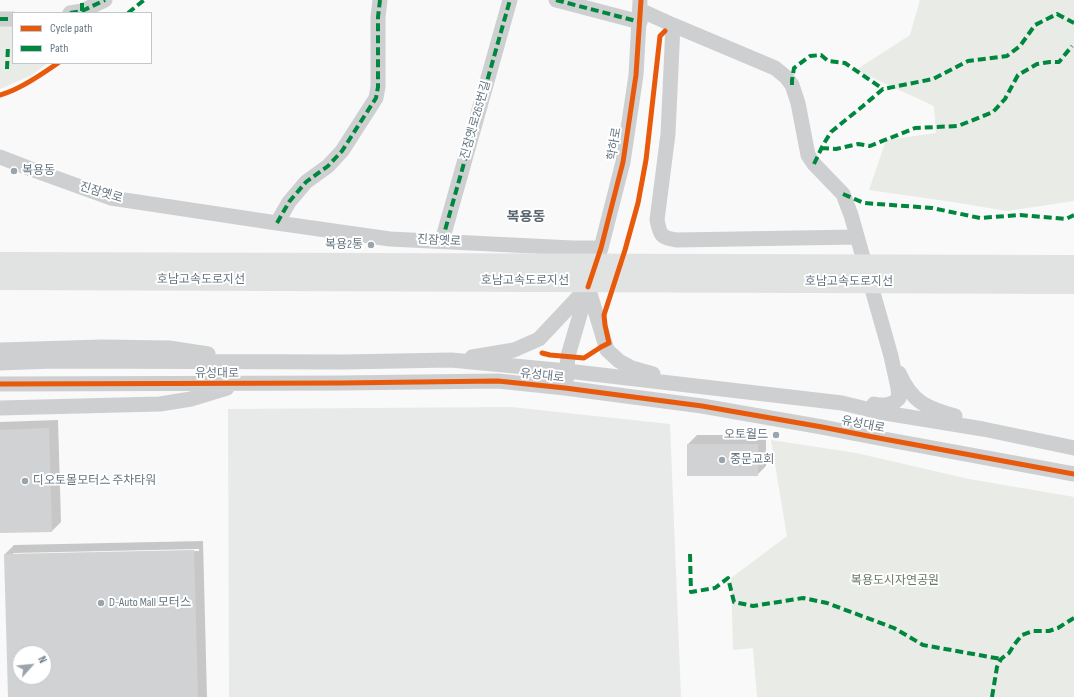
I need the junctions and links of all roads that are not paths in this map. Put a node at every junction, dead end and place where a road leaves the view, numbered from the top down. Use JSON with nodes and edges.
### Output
{"nodes":[{"id":1,"x":105,"y":0,"type":"edge"},
{"id":2,"x":380,"y":0,"type":"edge"},
{"id":3,"x":510,"y":0,"type":"edge"},
{"id":4,"x":556,"y":0,"type":"edge"},
{"id":5,"x":78,"y":8,"type":"edge"},
{"id":6,"x":640,"y":11,"type":"edge"},
{"id":7,"x":0,"y":19,"type":"edge"},
{"id":8,"x":12,"y":19,"type":"edge"},
{"id":9,"x":673,"y":25,"type":"junction"},
{"id":10,"x":0,"y":157,"type":"edge"},
{"id":11,"x":277,"y":223,"type":"junction"},
{"id":12,"x":857,"y":237,"type":"junction"},
{"id":13,"x":442,"y":241,"type":"junction"},
{"id":14,"x":601,"y":248,"type":"junction"},
{"id":15,"x":0,"y":263,"type":"edge"},
{"id":16,"x":1074,"y":266,"type":"edge"},
{"id":17,"x":547,"y":273,"type":"junction"},
{"id":18,"x":883,"y":274,"type":"junction"},
{"id":19,"x":0,"y":279,"type":"edge"},
{"id":20,"x":1074,"y":283,"type":"edge"},
{"id":21,"x":588,"y":287,"type":"junction"},
{"id":22,"x":0,"y":350,"type":"edge"},
{"id":23,"x":891,"y":356,"type":"junction"},
{"id":24,"x":451,"y":360,"type":"junction"},
{"id":25,"x":262,"y":362,"type":"junction"},
{"id":26,"x":0,"y":363,"type":"edge"},
{"id":27,"x":567,"y":371,"type":"junction"},
{"id":28,"x":0,"y":384,"type":"edge"},
{"id":29,"x":241,"y":384,"type":"junction"},
{"id":30,"x":694,"y":385,"type":"junction"},
{"id":31,"x":565,"y":388,"type":"junction"},
{"id":32,"x":842,"y":403,"type":"junction"},
{"id":33,"x":0,"y":408,"type":"edge"},
{"id":34,"x":983,"y":429,"type":"junction"},
{"id":35,"x":1074,"y":448,"type":"edge"},
{"id":36,"x":1074,"y":474,"type":"edge"}],
"edges":[{"from":1,"to":5,"type":"street"},
{"from":2,"to":11,"type":"street"},
{"from":3,"to":13,"type":"street","name":"진잠옛로265번길"},
{"from":4,"to":6,"type":"street"},
{"from":6,"to":9,"type":"street"},
{"from":6,"to":14,"type":"street","name":"학하로"},
{"from":7,"to":8,"type":"street"},
{"from":9,"to":12,"type":"street"},
{"from":9,"to":12,"type":"street"},
{"from":10,"to":11,"type":"street","name":"진잠옛로"},
{"from":11,"to":13,"type":"street","name":"진잠옛로"},
{"from":12,"to":23,"type":"street"},
{"from":13,"to":14,"type":"street","name":"진잠옛로"},
{"from":14,"to":21,"type":"street","name":"학하로"},
{"from":15,"to":17,"type":"highway","name":"호남고속도로지선"},
{"from":16,"to":18,"type":"highway","name":"호남고속도로지선"},
{"from":17,"to":18,"type":"highway","name":"호남고속도로지선"},
{"from":17,"to":19,"type":"highway","name":"호남고속도로지선"},
{"from":18,"to":20,"type":"highway","name":"호남고속도로지선"},
{"from":21,"to":24,"type":"street"},
{"from":21,"to":27,"type":"street","name":"학하로"},
{"from":21,"to":30,"type":"street"},
{"from":22,"to":25,"type":"street"},
{"from":23,"to":32,"type":"street"},
{"from":23,"to":34,"type":"street"},
{"from":24,"to":25,"type":"street","name":"유성대로"},
{"from":24,"to":27,"type":"street","name":"유성대로"},
{"from":25,"to":26,"type":"street","name":"유성대로"},
{"from":27,"to":30,"type":"street","name":"유성대로"},
{"from":27,"to":31,"type":"street","name":"학하로"},
{"from":28,"to":29,"type":"street","name":"유성대로"},
{"from":29,"to":31,"type":"street","name":"유성대로"},
{"from":29,"to":33,"type":"street"},
{"from":30,"to":32,"type":"street","name":"유성대로"},
{"from":31,"to":36,"type":"street","name":"유성대로"},
{"from":32,"to":34,"type":"street","name":"유성대로"},
{"from":34,"to":35,"type":"street","name":"유성대로"}]}
